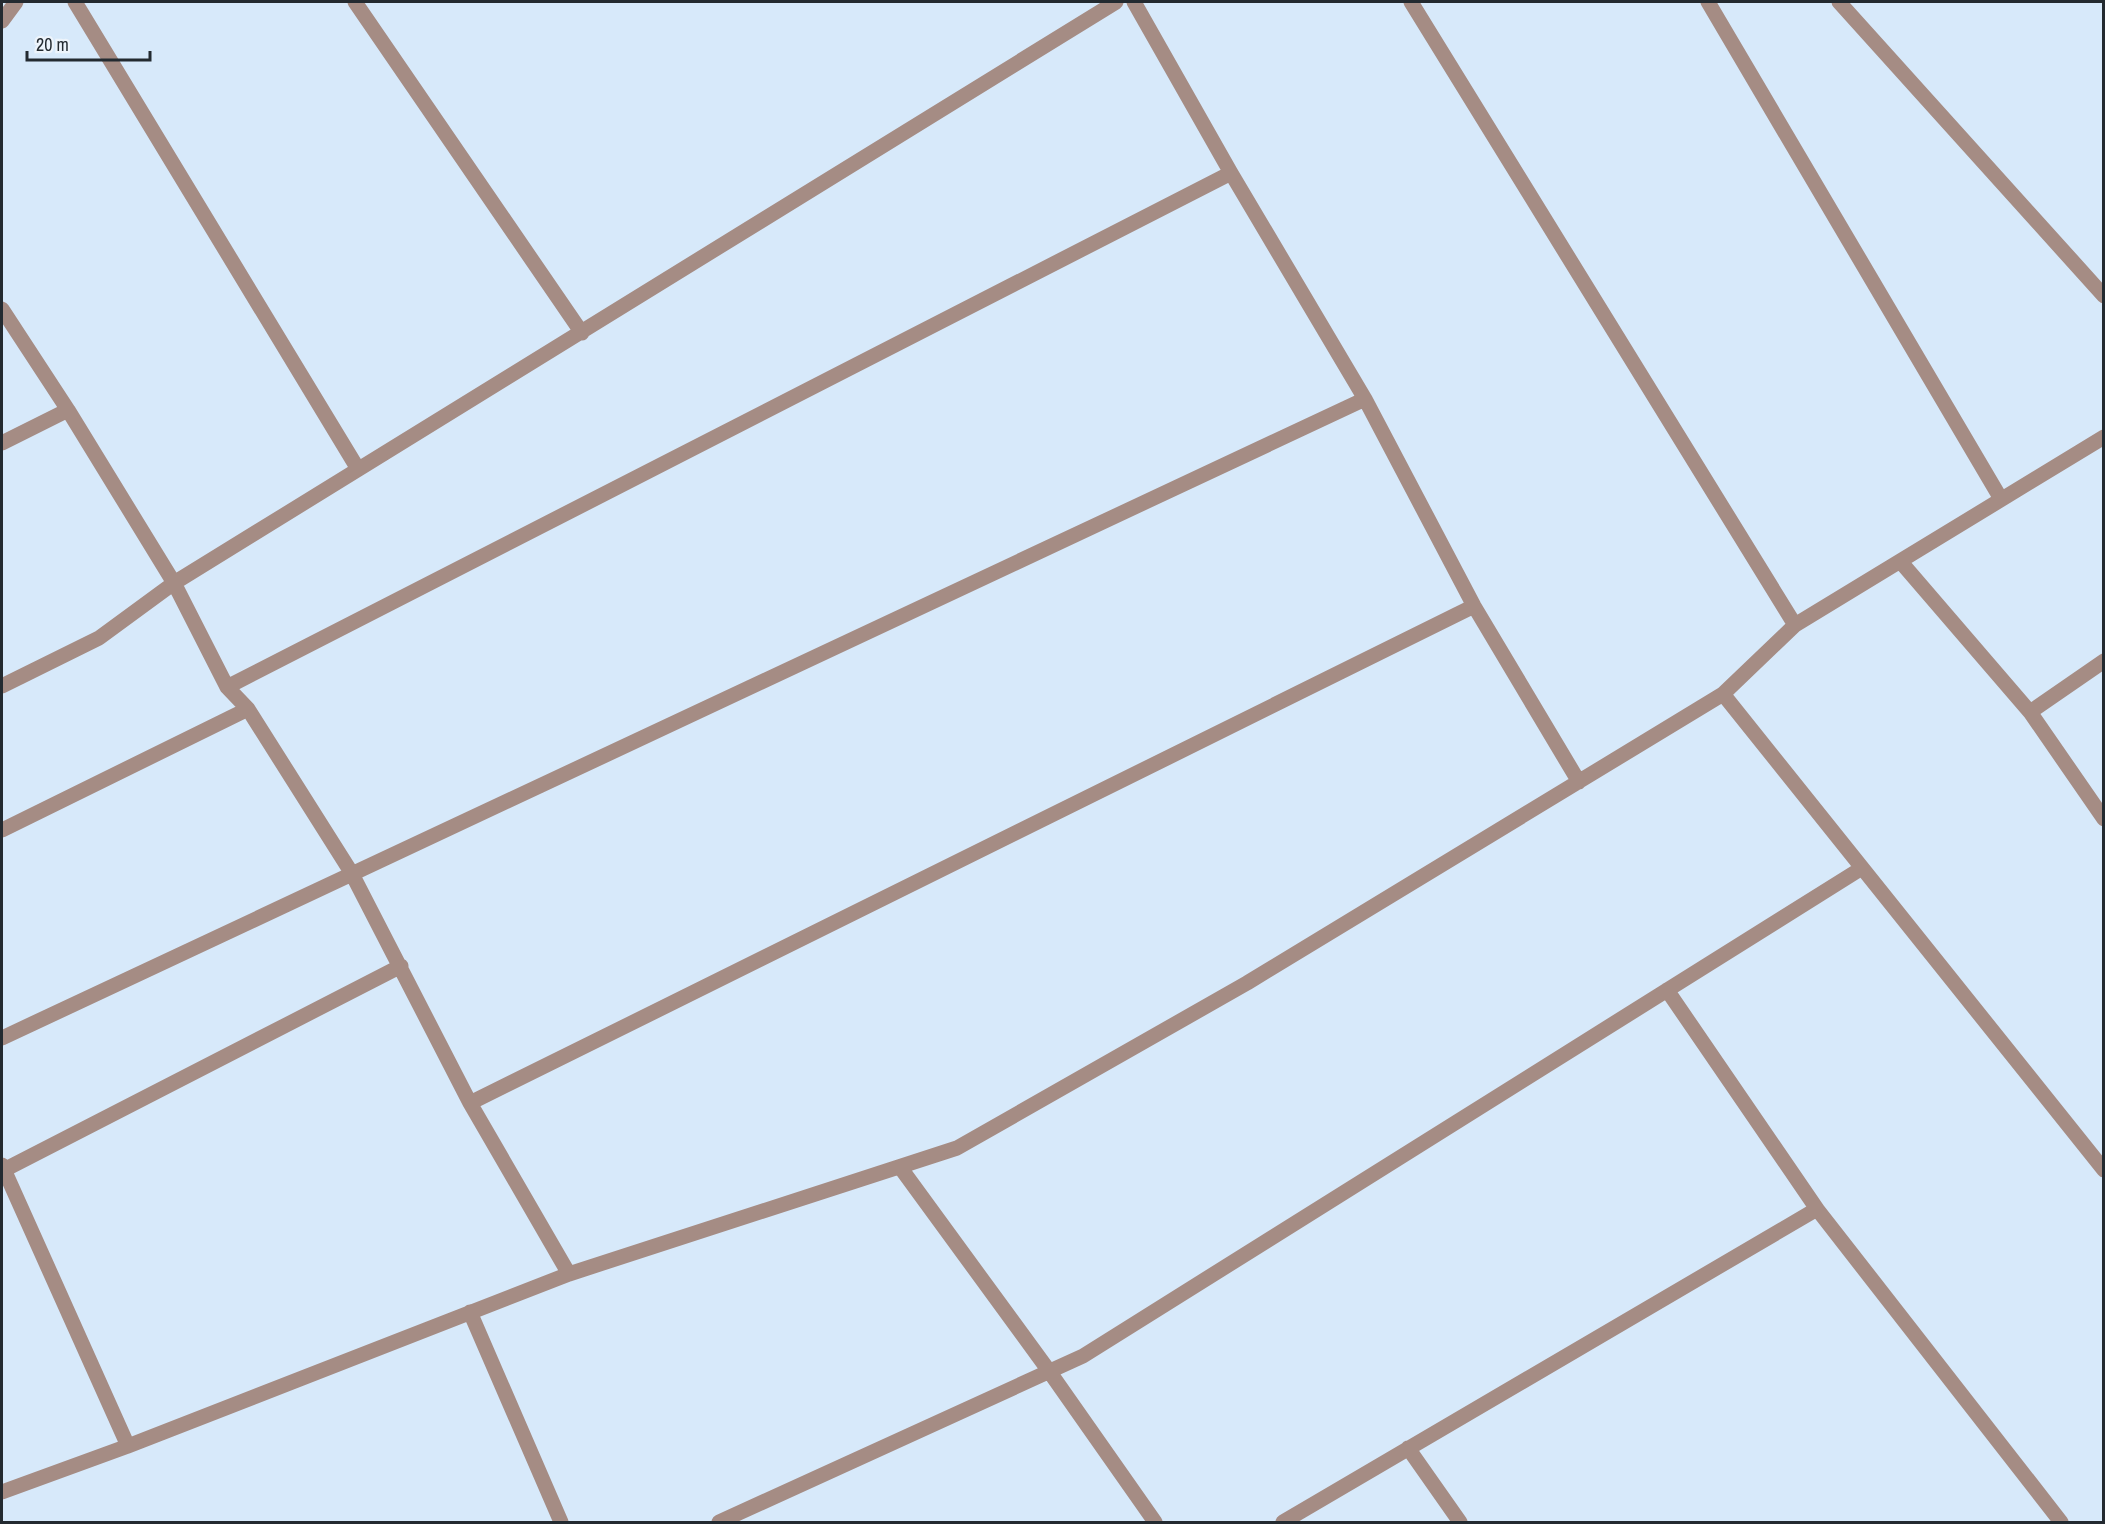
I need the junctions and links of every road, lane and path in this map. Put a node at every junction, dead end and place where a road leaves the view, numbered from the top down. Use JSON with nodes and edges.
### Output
{"nodes":[{"id":1,"x":16,"y":2,"type":"edge"},
{"id":2,"x":75,"y":2,"type":"edge"},
{"id":3,"x":356,"y":2,"type":"edge"},
{"id":4,"x":1116,"y":2,"type":"edge"},
{"id":5,"x":1134,"y":2,"type":"edge"},
{"id":6,"x":1411,"y":2,"type":"edge"},
{"id":7,"x":1708,"y":2,"type":"edge"},
{"id":8,"x":1839,"y":2,"type":"edge"},
{"id":9,"x":2,"y":21,"type":"edge"},
{"id":10,"x":1231,"y":173,"type":"junction"},
{"id":11,"x":2103,"y":296,"type":"edge"},
{"id":12,"x":2,"y":309,"type":"edge"},
{"id":13,"x":582,"y":333,"type":"junction"},
{"id":14,"x":1365,"y":399,"type":"junction"},
{"id":15,"x":68,"y":410,"type":"junction"},
{"id":16,"x":2103,"y":437,"type":"edge"},
{"id":17,"x":2,"y":443,"type":"edge"},
{"id":18,"x":358,"y":469,"type":"junction"},
{"id":19,"x":2001,"y":499,"type":"junction"},
{"id":20,"x":1900,"y":561,"type":"junction"},
{"id":21,"x":174,"y":583,"type":"junction"},
{"id":22,"x":1474,"y":606,"type":"junction"},
{"id":23,"x":1795,"y":625,"type":"junction"},
{"id":24,"x":2103,"y":661,"type":"edge"},
{"id":25,"x":2,"y":686,"type":"edge"},
{"id":26,"x":227,"y":687,"type":"junction"},
{"id":27,"x":1723,"y":694,"type":"junction"},
{"id":28,"x":248,"y":709,"type":"junction"},
{"id":29,"x":2030,"y":712,"type":"junction"},
{"id":30,"x":1579,"y":782,"type":"junction"},
{"id":31,"x":2103,"y":819,"type":"edge"},
{"id":32,"x":2,"y":830,"type":"edge"},
{"id":33,"x":1862,"y":868,"type":"junction"},
{"id":34,"x":351,"y":872,"type":"junction"},
{"id":35,"x":401,"y":966,"type":"junction"},
{"id":36,"x":1667,"y":990,"type":"junction"},
{"id":37,"x":2,"y":1038,"type":"edge"},
{"id":38,"x":470,"y":1103,"type":"junction"},
{"id":39,"x":900,"y":1167,"type":"junction"},
{"id":40,"x":2,"y":1169,"type":"edge"},
{"id":41,"x":2103,"y":1170,"type":"edge"},
{"id":42,"x":1817,"y":1209,"type":"junction"},
{"id":43,"x":569,"y":1274,"type":"junction"},
{"id":44,"x":470,"y":1312,"type":"junction"},
{"id":45,"x":1049,"y":1371,"type":"junction"},
{"id":46,"x":128,"y":1446,"type":"junction"},
{"id":47,"x":1408,"y":1448,"type":"junction"},
{"id":48,"x":2,"y":1492,"type":"edge"},
{"id":49,"x":561,"y":1522,"type":"edge"},
{"id":50,"x":719,"y":1522,"type":"edge"},
{"id":51,"x":1155,"y":1522,"type":"edge"},
{"id":52,"x":1282,"y":1522,"type":"edge"},
{"id":53,"x":1460,"y":1522,"type":"edge"},
{"id":54,"x":2061,"y":1522,"type":"edge"}],
"edges":[{"from":1,"to":9,"type":"street"},
{"from":2,"to":18,"type":"street"},
{"from":3,"to":13,"type":"street"},
{"from":4,"to":13,"type":"street"},
{"from":5,"to":10,"type":"street"},
{"from":6,"to":23,"type":"street"},
{"from":7,"to":19,"type":"street"},
{"from":8,"to":11,"type":"street"},
{"from":10,"to":14,"type":"street"},
{"from":10,"to":26,"type":"street"},
{"from":12,"to":15,"type":"street"},
{"from":13,"to":18,"type":"street"},
{"from":14,"to":22,"type":"street"},
{"from":14,"to":34,"type":"street"},
{"from":15,"to":17,"type":"street"},
{"from":15,"to":21,"type":"street"},
{"from":16,"to":19,"type":"street"},
{"from":18,"to":21,"type":"street"},
{"from":19,"to":20,"type":"street"},
{"from":20,"to":23,"type":"street"},
{"from":20,"to":29,"type":"street"},
{"from":21,"to":25,"type":"street"},
{"from":21,"to":26,"type":"street"},
{"from":22,"to":30,"type":"street"},
{"from":22,"to":38,"type":"street"},
{"from":23,"to":27,"type":"street"},
{"from":24,"to":29,"type":"street"},
{"from":26,"to":28,"type":"street"},
{"from":27,"to":30,"type":"street"},
{"from":27,"to":33,"type":"street"},
{"from":28,"to":32,"type":"street"},
{"from":28,"to":34,"type":"street"},
{"from":29,"to":31,"type":"street"},
{"from":30,"to":39,"type":"street"},
{"from":33,"to":36,"type":"street"},
{"from":33,"to":41,"type":"street"},
{"from":34,"to":35,"type":"street"},
{"from":34,"to":37,"type":"street"},
{"from":35,"to":38,"type":"street"},
{"from":35,"to":40,"type":"street"},
{"from":36,"to":42,"type":"street"},
{"from":36,"to":45,"type":"street"},
{"from":38,"to":43,"type":"street"},
{"from":39,"to":43,"type":"street"},
{"from":39,"to":45,"type":"street"},
{"from":40,"to":46,"type":"street"},
{"from":42,"to":47,"type":"street"},
{"from":42,"to":54,"type":"street"},
{"from":43,"to":44,"type":"street"},
{"from":44,"to":46,"type":"street"},
{"from":44,"to":49,"type":"street"},
{"from":45,"to":50,"type":"street"},
{"from":45,"to":51,"type":"street"},
{"from":46,"to":48,"type":"street"},
{"from":47,"to":52,"type":"street"},
{"from":47,"to":53,"type":"street"}]}
